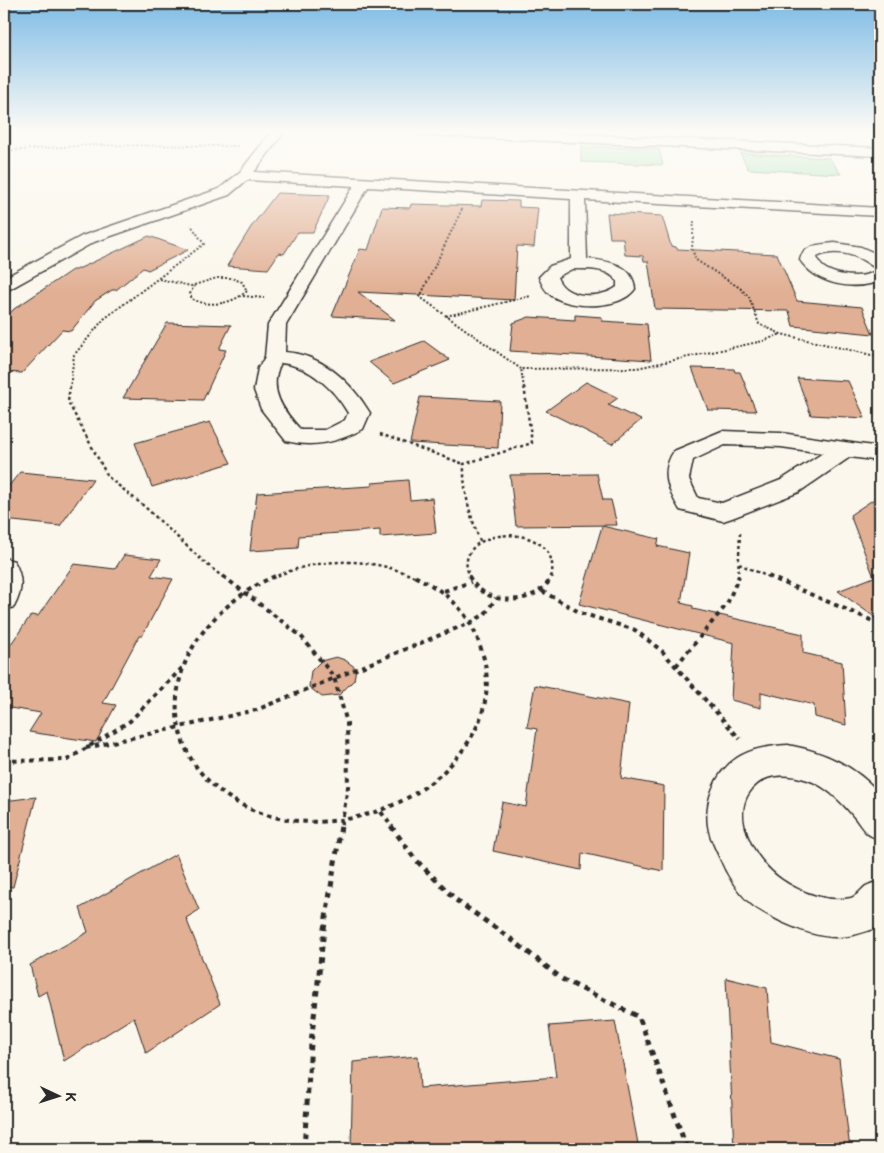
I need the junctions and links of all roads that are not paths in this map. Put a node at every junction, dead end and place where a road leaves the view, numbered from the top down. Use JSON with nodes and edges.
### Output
{"nodes":[{"id":1,"x":233,"y":185,"type":"edge"},
{"id":2,"x":362,"y":185,"type":"edge"},
{"id":3,"x":394,"y":185,"type":"edge"},
{"id":4,"x":578,"y":195,"type":"junction"},
{"id":5,"x":829,"y":209,"type":"junction"},
{"id":6,"x":880,"y":212,"type":"edge"},
{"id":7,"x":850,"y":250,"type":"junction"},
{"id":8,"x":579,"y":263,"type":"junction"},
{"id":9,"x":880,"y":264,"type":"edge"},
{"id":10,"x":880,"y":275,"type":"edge"},
{"id":11,"x":4,"y":285,"type":"edge"},
{"id":12,"x":275,"y":357,"type":"junction"},
{"id":13,"x":844,"y":450,"type":"junction"},
{"id":14,"x":880,"y":454,"type":"edge"},
{"id":15,"x":4,"y":568,"type":"edge"},
{"id":16,"x":4,"y":599,"type":"edge"},
{"id":17,"x":880,"y":822,"type":"edge"},
{"id":18,"x":880,"y":900,"type":"edge"}],
"edges":[{"from":1,"to":11,"type":"lane"},
{"from":2,"to":12,"type":"lane"},
{"from":3,"to":4,"type":"lane"},
{"from":4,"to":5,"type":"lane"},
{"from":4,"to":8,"type":"lane"},
{"from":5,"to":6,"type":"lane"},
{"from":5,"to":7,"type":"lane"},
{"from":7,"to":9,"type":"lane"},
{"from":7,"to":10,"type":"lane"},
{"from":8,"to":8,"type":"lane"},
{"from":12,"to":12,"type":"lane"},
{"from":13,"to":13,"type":"lane"},
{"from":13,"to":14,"type":"lane"},
{"from":15,"to":16,"type":"lane"},
{"from":17,"to":18,"type":"lane"}]}
